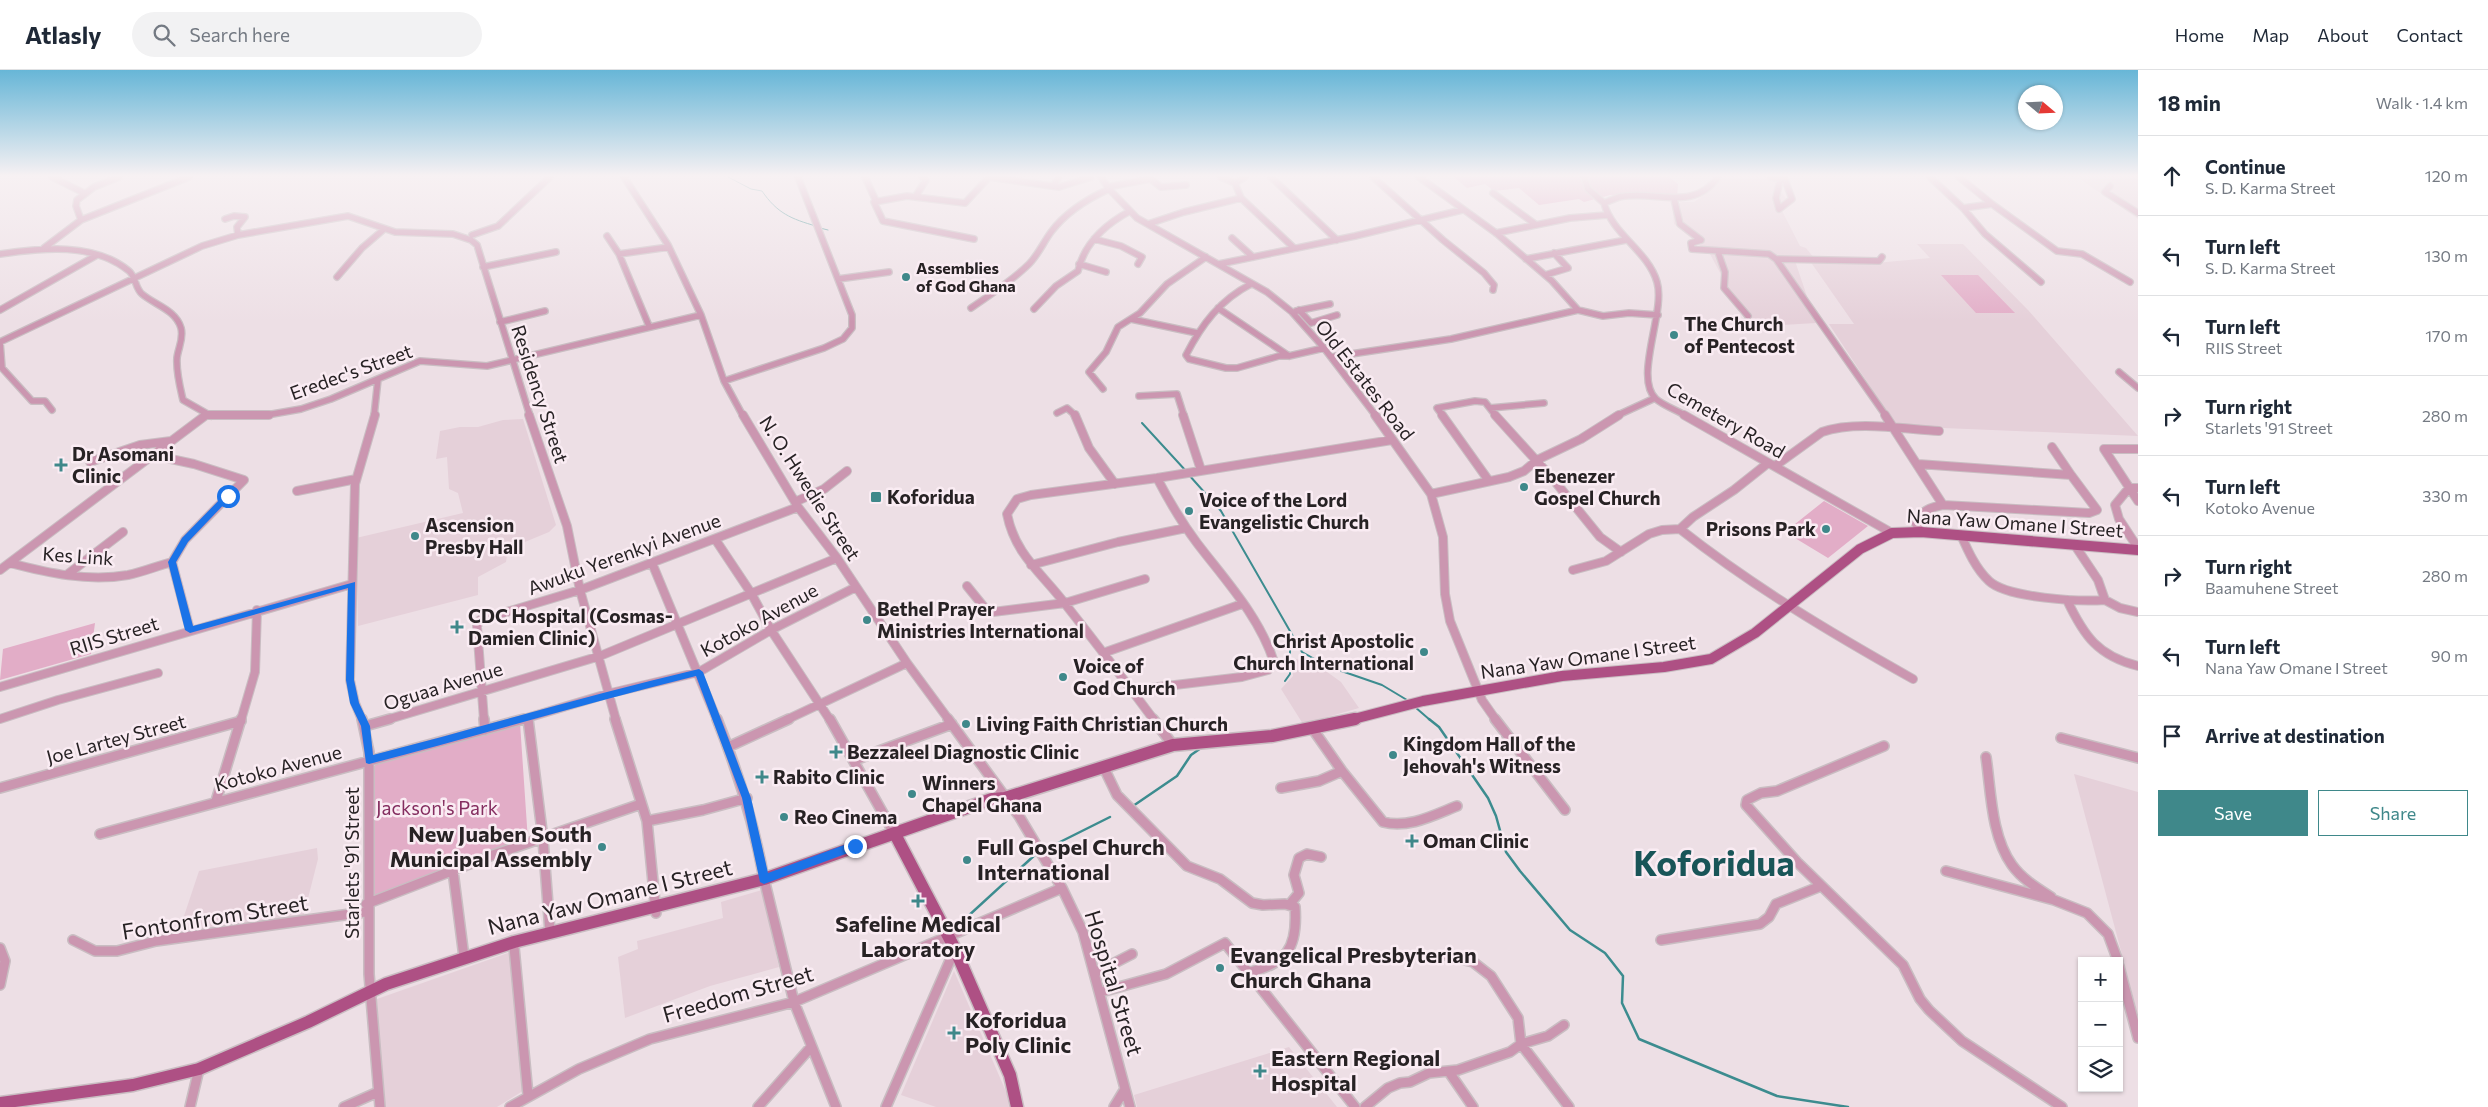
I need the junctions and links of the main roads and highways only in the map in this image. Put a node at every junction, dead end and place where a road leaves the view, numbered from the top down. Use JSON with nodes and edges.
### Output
{"nodes":[{"id":1,"x":2136,"y":551,"type":"edge"},
{"id":2,"x":895,"y":834,"type":"junction"},
{"id":3,"x":656,"y":911,"type":"junction"},
{"id":4,"x":370,"y":993,"type":"junction"},
{"id":5,"x":0,"y":1104,"type":"edge"},
{"id":6,"x":1017,"y":1107,"type":"edge"}],
"edges":[{"from":1,"to":2,"type":"main road","name":"Nana Yaw Omane I Street"},
{"from":2,"to":3,"type":"main road","name":"Nana Yaw Omane I Street"},
{"from":2,"to":6,"type":"main road"},
{"from":3,"to":4,"type":"main road","name":"Nana Yaw Omane I Street"},
{"from":3,"to":4,"type":"main road","name":"Nana Yaw Omane I Street"},
{"from":4,"to":5,"type":"main road","name":"Nana Yaw Omane I Street"}]}
